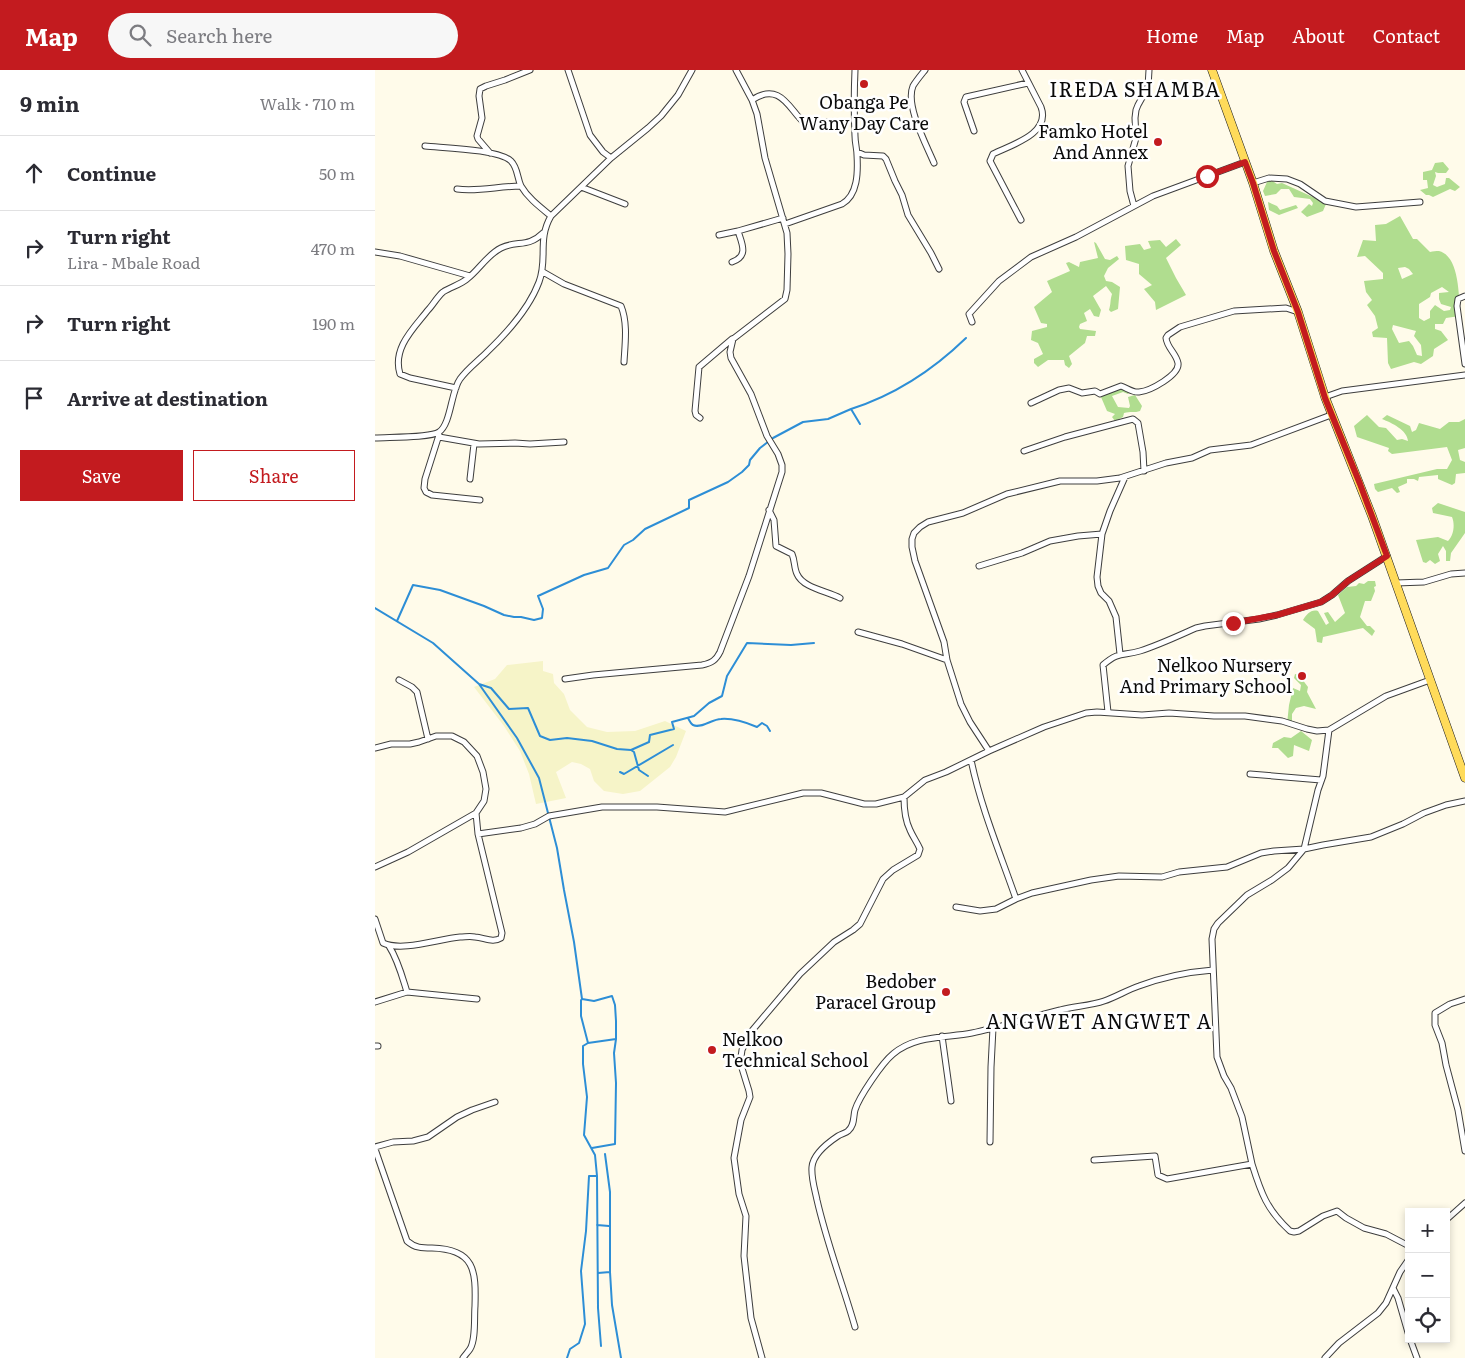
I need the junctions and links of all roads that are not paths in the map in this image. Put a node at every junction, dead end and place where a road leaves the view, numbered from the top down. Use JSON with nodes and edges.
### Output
{"nodes":[{"id":1,"x":530,"y":70,"type":"edge"},
{"id":2,"x":568,"y":70,"type":"edge"},
{"id":3,"x":692,"y":70,"type":"edge"},
{"id":4,"x":736,"y":70,"type":"edge"},
{"id":5,"x":855,"y":70,"type":"edge"},
{"id":6,"x":925,"y":70,"type":"edge"},
{"id":7,"x":1022,"y":70,"type":"edge"},
{"id":8,"x":1149,"y":70,"type":"edge"},
{"id":9,"x":1212,"y":70,"type":"edge"},
{"id":10,"x":1028,"y":83,"type":"junction"},
{"id":11,"x":752,"y":100,"type":"junction"},
{"id":12,"x":827,"y":122,"type":"dead end"},
{"id":13,"x":974,"y":131,"type":"dead end"},
{"id":14,"x":425,"y":146,"type":"dead end"},
{"id":15,"x":857,"y":152,"type":"junction"},
{"id":16,"x":490,"y":153,"type":"junction"},
{"id":17,"x":611,"y":158,"type":"junction"},
{"id":18,"x":1245,"y":162,"type":"junction"},
{"id":19,"x":934,"y":163,"type":"dead end"},
{"id":20,"x":1253,"y":183,"type":"junction"},
{"id":21,"x":521,"y":186,"type":"junction"},
{"id":22,"x":581,"y":187,"type":"junction"},
{"id":23,"x":457,"y":189,"type":"dead end"},
{"id":24,"x":1420,"y":202,"type":"dead end"},
{"id":25,"x":625,"y":204,"type":"dead end"},
{"id":26,"x":1134,"y":206,"type":"junction"},
{"id":27,"x":551,"y":216,"type":"junction"},
{"id":28,"x":1021,"y":220,"type":"dead end"},
{"id":29,"x":784,"y":221,"type":"junction"},
{"id":30,"x":738,"y":231,"type":"junction"},
{"id":31,"x":543,"y":233,"type":"junction"},
{"id":32,"x":719,"y":235,"type":"dead end"},
{"id":33,"x":375,"y":252,"type":"edge"},
{"id":34,"x":732,"y":262,"type":"dead end"},
{"id":35,"x":939,"y":269,"type":"dead end"},
{"id":36,"x":543,"y":272,"type":"junction"},
{"id":37,"x":470,"y":276,"type":"junction"},
{"id":38,"x":1465,"y":296,"type":"edge"},
{"id":39,"x":1298,"y":312,"type":"junction"},
{"id":40,"x":972,"y":322,"type":"dead end"},
{"id":41,"x":733,"y":339,"type":"junction"},
{"id":42,"x":624,"y":362,"type":"dead end"},
{"id":43,"x":1465,"y":364,"type":"edge"},
{"id":44,"x":1465,"y":376,"type":"edge"},
{"id":45,"x":456,"y":388,"type":"junction"},
{"id":46,"x":1325,"y":398,"type":"junction"},
{"id":47,"x":1031,"y":402,"type":"dead end"},
{"id":48,"x":1331,"y":415,"type":"junction"},
{"id":49,"x":700,"y":418,"type":"dead end"},
{"id":50,"x":439,"y":434,"type":"junction"},
{"id":51,"x":375,"y":438,"type":"edge"},
{"id":52,"x":564,"y":442,"type":"dead end"},
{"id":53,"x":474,"y":444,"type":"junction"},
{"id":54,"x":1024,"y":451,"type":"dead end"},
{"id":55,"x":1144,"y":471,"type":"junction"},
{"id":56,"x":1125,"y":477,"type":"junction"},
{"id":57,"x":470,"y":479,"type":"dead end"},
{"id":58,"x":480,"y":500,"type":"dead end"},
{"id":59,"x":769,"y":510,"type":"junction"},
{"id":60,"x":1102,"y":534,"type":"junction"},
{"id":61,"x":1387,"y":556,"type":"junction"},
{"id":62,"x":979,"y":566,"type":"dead end"},
{"id":63,"x":1465,"y":573,"type":"edge"},
{"id":64,"x":1396,"y":583,"type":"junction"},
{"id":65,"x":840,"y":598,"type":"dead end"},
{"id":66,"x":857,"y":632,"type":"dead end"},
{"id":67,"x":1120,"y":654,"type":"junction"},
{"id":68,"x":947,"y":660,"type":"junction"},
{"id":69,"x":565,"y":679,"type":"dead end"},
{"id":70,"x":399,"y":680,"type":"dead end"},
{"id":71,"x":1430,"y":680,"type":"junction"},
{"id":72,"x":1108,"y":712,"type":"junction"},
{"id":73,"x":1329,"y":730,"type":"junction"},
{"id":74,"x":428,"y":739,"type":"junction"},
{"id":75,"x":375,"y":748,"type":"edge"},
{"id":76,"x":989,"y":751,"type":"junction"},
{"id":77,"x":971,"y":760,"type":"junction"},
{"id":78,"x":1250,"y":774,"type":"dead end"},
{"id":79,"x":1465,"y":778,"type":"edge"},
{"id":80,"x":1321,"y":780,"type":"junction"},
{"id":81,"x":904,"y":797,"type":"junction"},
{"id":82,"x":1465,"y":801,"type":"edge"},
{"id":83,"x":476,"y":813,"type":"junction"},
{"id":84,"x":478,"y":834,"type":"junction"},
{"id":85,"x":1304,"y":849,"type":"junction"},
{"id":86,"x":375,"y":866,"type":"edge"},
{"id":87,"x":1016,"y":899,"type":"junction"},
{"id":88,"x":956,"y":908,"type":"dead end"},
{"id":89,"x":375,"y":919,"type":"edge"},
{"id":90,"x":389,"y":946,"type":"junction"},
{"id":91,"x":1213,"y":970,"type":"junction"},
{"id":92,"x":407,"y":992,"type":"junction"},
{"id":93,"x":477,"y":999,"type":"dead end"},
{"id":94,"x":1465,"y":1000,"type":"edge"},
{"id":95,"x":375,"y":1002,"type":"edge"},
{"id":96,"x":993,"y":1028,"type":"junction"},
{"id":97,"x":942,"y":1036,"type":"junction"},
{"id":98,"x":951,"y":1101,"type":"dead end"},
{"id":99,"x":495,"y":1102,"type":"dead end"},
{"id":100,"x":990,"y":1142,"type":"dead end"},
{"id":101,"x":375,"y":1148,"type":"edge"},
{"id":102,"x":1465,"y":1151,"type":"edge"},
{"id":103,"x":1094,"y":1160,"type":"dead end"},
{"id":104,"x":1252,"y":1164,"type":"junction"},
{"id":105,"x":1465,"y":1203,"type":"edge"},
{"id":106,"x":1450,"y":1216,"type":"edge"},
{"id":107,"x":1405,"y":1244,"type":"edge"},
{"id":108,"x":1405,"y":1265,"type":"edge"},
{"id":109,"x":1393,"y":1288,"type":"junction"},
{"id":110,"x":1405,"y":1323,"type":"edge"},
{"id":111,"x":855,"y":1327,"type":"dead end"},
{"id":112,"x":1411,"y":1343,"type":"edge"},
{"id":113,"x":463,"y":1358,"type":"edge"},
{"id":114,"x":763,"y":1358,"type":"edge"},
{"id":115,"x":1325,"y":1358,"type":"edge"},
{"id":116,"x":1417,"y":1358,"type":"edge"}],
"edges":[{"from":1,"to":16,"type":"street"},
{"from":2,"to":17,"type":"street"},
{"from":3,"to":17,"type":"street"},
{"from":4,"to":11,"type":"street"},
{"from":5,"to":15,"type":"street"},
{"from":6,"to":19,"type":"street"},
{"from":7,"to":10,"type":"street"},
{"from":8,"to":26,"type":"street"},
{"from":9,"to":18,"type":"main road"},
{"from":10,"to":13,"type":"street"},
{"from":10,"to":28,"type":"street"},
{"from":11,"to":12,"type":"street"},
{"from":11,"to":29,"type":"street"},
{"from":14,"to":16,"type":"street"},
{"from":15,"to":29,"type":"street"},
{"from":15,"to":35,"type":"street"},
{"from":16,"to":21,"type":"street"},
{"from":17,"to":22,"type":"street"},
{"from":18,"to":20,"type":"main road"},
{"from":18,"to":26,"type":"street"},
{"from":20,"to":24,"type":"street"},
{"from":20,"to":39,"type":"main road"},
{"from":21,"to":23,"type":"street"},
{"from":21,"to":27,"type":"street"},
{"from":22,"to":25,"type":"street"},
{"from":22,"to":27,"type":"street"},
{"from":26,"to":40,"type":"street"},
{"from":27,"to":31,"type":"street"},
{"from":29,"to":30,"type":"street"},
{"from":29,"to":41,"type":"street"},
{"from":30,"to":32,"type":"street"},
{"from":30,"to":34,"type":"street"},
{"from":31,"to":36,"type":"street"},
{"from":31,"to":37,"type":"street"},
{"from":33,"to":37,"type":"street"},
{"from":36,"to":42,"type":"street"},
{"from":36,"to":45,"type":"street"},
{"from":37,"to":45,"type":"street"},
{"from":38,"to":43,"type":"street"},
{"from":39,"to":46,"type":"main road"},
{"from":39,"to":47,"type":"street"},
{"from":41,"to":49,"type":"street"},
{"from":41,"to":59,"type":"street"},
{"from":44,"to":46,"type":"street"},
{"from":45,"to":50,"type":"street"},
{"from":46,"to":48,"type":"main road"},
{"from":48,"to":55,"type":"street"},
{"from":48,"to":61,"type":"main road"},
{"from":50,"to":51,"type":"street"},
{"from":50,"to":53,"type":"street"},
{"from":50,"to":58,"type":"street"},
{"from":52,"to":53,"type":"street"},
{"from":53,"to":57,"type":"street"},
{"from":54,"to":55,"type":"street"},
{"from":55,"to":56,"type":"street"},
{"from":56,"to":60,"type":"street"},
{"from":56,"to":68,"type":"street"},
{"from":59,"to":65,"type":"street"},
{"from":59,"to":69,"type":"street"},
{"from":60,"to":62,"type":"street"},
{"from":60,"to":67,"type":"street"},
{"from":61,"to":64,"type":"main road"},
{"from":61,"to":67,"type":"street"},
{"from":63,"to":64,"type":"street"},
{"from":64,"to":71,"type":"main road"},
{"from":66,"to":68,"type":"street"},
{"from":67,"to":72,"type":"street"},
{"from":68,"to":76,"type":"street"},
{"from":70,"to":74,"type":"street"},
{"from":71,"to":73,"type":"street"},
{"from":71,"to":79,"type":"main road"},
{"from":72,"to":73,"type":"street"},
{"from":72,"to":76,"type":"street"},
{"from":73,"to":80,"type":"street"},
{"from":74,"to":75,"type":"street"},
{"from":74,"to":83,"type":"street"},
{"from":76,"to":77,"type":"street"},
{"from":77,"to":81,"type":"street"},
{"from":77,"to":87,"type":"street"},
{"from":78,"to":80,"type":"street"},
{"from":80,"to":85,"type":"street"},
{"from":81,"to":84,"type":"street"},
{"from":81,"to":114,"type":"street"},
{"from":82,"to":85,"type":"street"},
{"from":83,"to":84,"type":"street"},
{"from":83,"to":86,"type":"street"},
{"from":84,"to":90,"type":"street"},
{"from":85,"to":87,"type":"street"},
{"from":85,"to":91,"type":"street"},
{"from":87,"to":88,"type":"street"},
{"from":89,"to":90,"type":"street"},
{"from":90,"to":92,"type":"street"},
{"from":91,"to":96,"type":"street"},
{"from":91,"to":104,"type":"street"},
{"from":92,"to":93,"type":"street"},
{"from":92,"to":95,"type":"street"},
{"from":94,"to":102,"type":"street"},
{"from":96,"to":97,"type":"street"},
{"from":96,"to":100,"type":"street"},
{"from":97,"to":98,"type":"street"},
{"from":97,"to":111,"type":"street"},
{"from":99,"to":101,"type":"street"},
{"from":101,"to":113,"type":"street"},
{"from":103,"to":104,"type":"street"},
{"from":104,"to":107,"type":"street"},
{"from":105,"to":106,"type":"street"},
{"from":108,"to":109,"type":"street"},
{"from":109,"to":110,"type":"street"},
{"from":109,"to":115,"type":"street"},
{"from":112,"to":116,"type":"street"}]}
